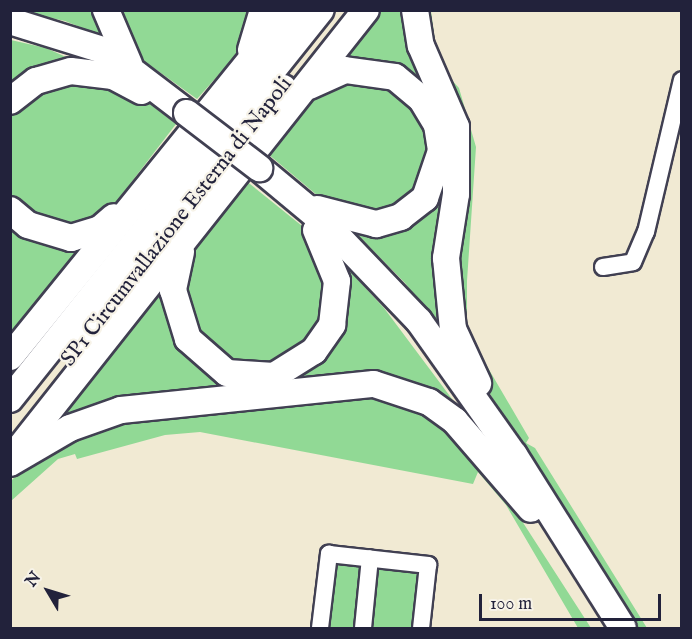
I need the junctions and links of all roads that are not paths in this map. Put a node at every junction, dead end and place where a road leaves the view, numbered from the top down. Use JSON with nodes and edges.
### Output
{"nodes":[{"id":1,"x":106,"y":10,"type":"edge"},
{"id":2,"x":263,"y":10,"type":"edge"},
{"id":3,"x":291,"y":10,"type":"edge"},
{"id":4,"x":321,"y":10,"type":"edge"},
{"id":5,"x":344,"y":10,"type":"edge"},
{"id":6,"x":366,"y":10,"type":"edge"},
{"id":7,"x":415,"y":10,"type":"edge"},
{"id":8,"x":10,"y":21,"type":"edge"},
{"id":9,"x":10,"y":34,"type":"edge"},
{"id":10,"x":130,"y":67,"type":"junction"},
{"id":11,"x":242,"y":73,"type":"junction"},
{"id":12,"x":681,"y":80,"type":"edge"},
{"id":13,"x":306,"y":88,"type":"junction"},
{"id":14,"x":142,"y":92,"type":"junction"},
{"id":15,"x":10,"y":101,"type":"edge"},
{"id":16,"x":184,"y":118,"type":"junction"},
{"id":17,"x":255,"y":173,"type":"junction"},
{"id":18,"x":135,"y":199,"type":"junction"},
{"id":19,"x":306,"y":204,"type":"junction"},
{"id":20,"x":10,"y":210,"type":"edge"},
{"id":21,"x":316,"y":230,"type":"junction"},
{"id":22,"x":182,"y":246,"type":"junction"},
{"id":23,"x":603,"y":267,"type":"dead end"},
{"id":24,"x":10,"y":357,"type":"edge"},
{"id":25,"x":10,"y":399,"type":"edge"},
{"id":26,"x":10,"y":434,"type":"edge"},
{"id":27,"x":514,"y":455,"type":"junction"},
{"id":28,"x":10,"y":458,"type":"edge"},
{"id":29,"x":10,"y":463,"type":"edge"},
{"id":30,"x":531,"y":509,"type":"junction"},
{"id":31,"x":370,"y":558,"type":"junction"},
{"id":32,"x":320,"y":628,"type":"edge"},
{"id":33,"x":363,"y":628,"type":"edge"},
{"id":34,"x":421,"y":628,"type":"edge"},
{"id":35,"x":607,"y":628,"type":"edge"},
{"id":36,"x":623,"y":628,"type":"edge"}],
"edges":[{"from":1,"to":10,"type":"highway"},
{"from":2,"to":11,"type":"highway"},
{"from":3,"to":11,"type":"highway"},
{"from":4,"to":25,"type":"highway","name":"SP1 Circumvallazione Esterna di Napoli"},
{"from":5,"to":26,"type":"highway","name":"SP1 Circumvallazione Esterna di Napoli"},
{"from":6,"to":13,"type":"highway"},
{"from":7,"to":27,"type":"highway"},
{"from":8,"to":10,"type":"highway"},
{"from":9,"to":14,"type":"highway"},
{"from":10,"to":16,"type":"highway"},
{"from":11,"to":18,"type":"highway"},
{"from":12,"to":23,"type":"lane"},
{"from":13,"to":19,"type":"highway"},
{"from":13,"to":22,"type":"highway"},
{"from":14,"to":15,"type":"highway"},
{"from":14,"to":16,"type":"highway"},
{"from":16,"to":17,"type":"highway"},
{"from":17,"to":19,"type":"highway"},
{"from":17,"to":21,"type":"highway"},
{"from":18,"to":20,"type":"highway"},
{"from":18,"to":24,"type":"highway"},
{"from":19,"to":27,"type":"highway"},
{"from":21,"to":22,"type":"highway"},
{"from":21,"to":30,"type":"highway"},
{"from":22,"to":28,"type":"highway"},
{"from":27,"to":36,"type":"highway"},
{"from":29,"to":30,"type":"highway"},
{"from":30,"to":35,"type":"highway"},
{"from":31,"to":32,"type":"lane"},
{"from":31,"to":33,"type":"lane"},
{"from":31,"to":34,"type":"lane"}]}
